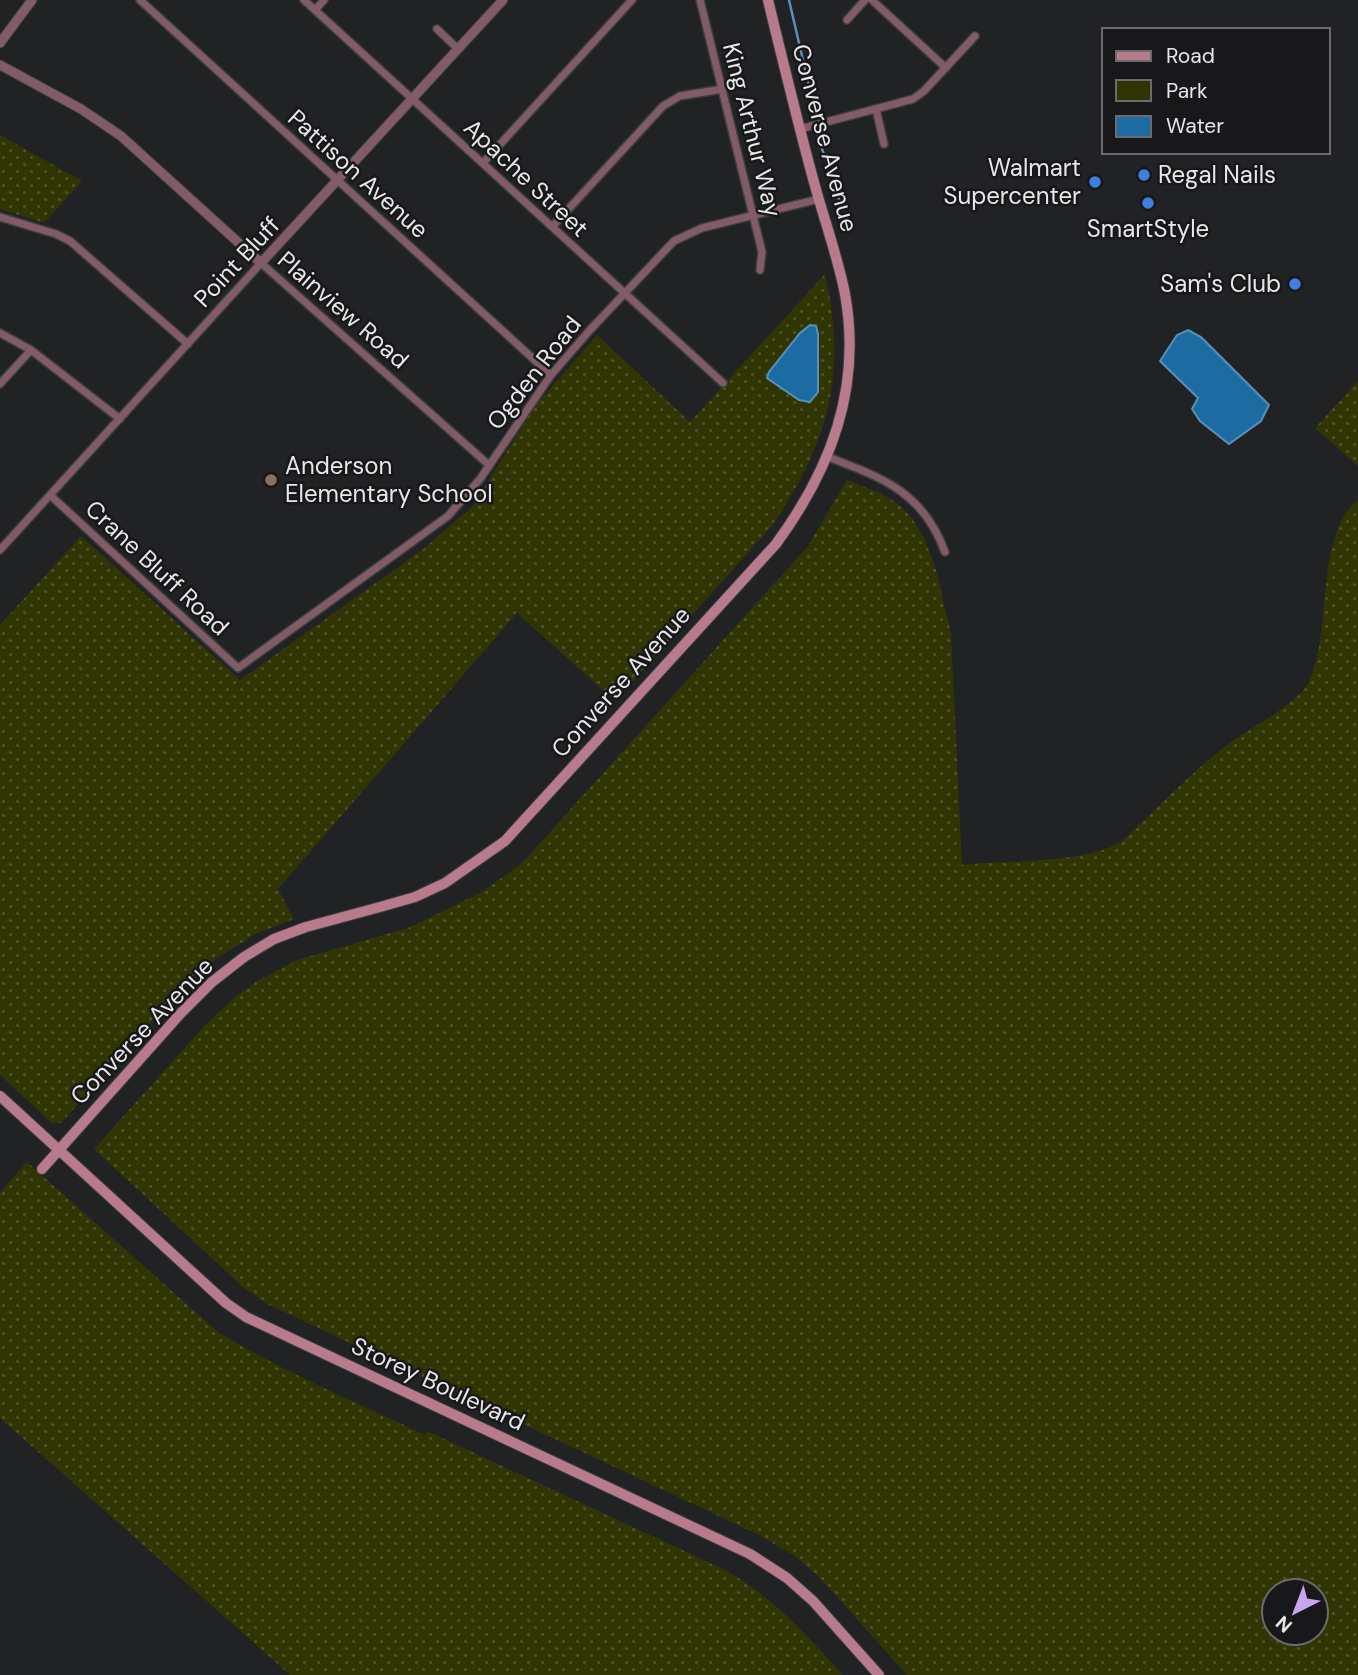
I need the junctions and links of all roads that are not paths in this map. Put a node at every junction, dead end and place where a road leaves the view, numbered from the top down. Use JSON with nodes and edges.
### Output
{"nodes":[{"id":1,"x":32,"y":0,"type":"edge"},
{"id":2,"x":140,"y":0,"type":"edge"},
{"id":3,"x":304,"y":0,"type":"edge"},
{"id":4,"x":324,"y":0,"type":"edge"},
{"id":5,"x":503,"y":0,"type":"edge"},
{"id":6,"x":632,"y":0,"type":"edge"},
{"id":7,"x":700,"y":0,"type":"edge"},
{"id":8,"x":768,"y":0,"type":"edge"},
{"id":9,"x":864,"y":0,"type":"edge"},
{"id":10,"x":872,"y":0,"type":"edge"},
{"id":11,"x":315,"y":10,"type":"junction"},
{"id":12,"x":847,"y":20,"type":"dead end"},
{"id":13,"x":437,"y":29,"type":"dead end"},
{"id":14,"x":975,"y":36,"type":"dead end"},
{"id":15,"x":0,"y":43,"type":"edge"},
{"id":16,"x":458,"y":49,"type":"junction"},
{"id":17,"x":0,"y":65,"type":"edge"},
{"id":18,"x":946,"y":68,"type":"junction"},
{"id":19,"x":723,"y":89,"type":"junction"},
{"id":20,"x":412,"y":99,"type":"junction"},
{"id":21,"x":876,"y":109,"type":"junction"},
{"id":22,"x":800,"y":129,"type":"junction"},
{"id":23,"x":884,"y":144,"type":"dead end"},
{"id":24,"x":482,"y":163,"type":"junction"},
{"id":25,"x":337,"y":181,"type":"junction"},
{"id":26,"x":819,"y":199,"type":"junction"},
{"id":27,"x":752,"y":214,"type":"junction"},
{"id":28,"x":0,"y":217,"type":"edge"},
{"id":29,"x":552,"y":227,"type":"junction"},
{"id":30,"x":261,"y":263,"type":"junction"},
{"id":31,"x":760,"y":270,"type":"dead end"},
{"id":32,"x":625,"y":294,"type":"junction"},
{"id":33,"x":0,"y":332,"type":"edge"},
{"id":34,"x":188,"y":344,"type":"junction"},
{"id":35,"x":31,"y":350,"type":"junction"},
{"id":36,"x":551,"y":375,"type":"junction"},
{"id":37,"x":723,"y":383,"type":"dead end"},
{"id":38,"x":0,"y":384,"type":"edge"},
{"id":39,"x":120,"y":419,"type":"junction"},
{"id":40,"x":828,"y":457,"type":"junction"},
{"id":41,"x":489,"y":465,"type":"junction"},
{"id":42,"x":50,"y":495,"type":"junction"},
{"id":43,"x":0,"y":550,"type":"edge"},
{"id":44,"x":945,"y":552,"type":"dead end"},
{"id":45,"x":238,"y":668,"type":"joint"},
{"id":46,"x":0,"y":1096,"type":"edge"},
{"id":47,"x":58,"y":1151,"type":"junction"},
{"id":48,"x":42,"y":1169,"type":"dead end"},
{"id":49,"x":878,"y":1675,"type":"edge"}],
"edges":[{"from":1,"to":15,"type":"street"},
{"from":2,"to":25,"type":"street","name":"Pattison Avenue"},
{"from":3,"to":11,"type":"street","name":"Apache Street"},
{"from":4,"to":11,"type":"street"},
{"from":5,"to":16,"type":"street","name":"Point Bluff"},
{"from":6,"to":24,"type":"street"},
{"from":7,"to":19,"type":"street","name":"King Arthur Way"},
{"from":8,"to":22,"type":"main road","name":"Converse Avenue"},
{"from":9,"to":12,"type":"street"},
{"from":10,"to":18,"type":"street"},
{"from":11,"to":20,"type":"street","name":"Apache Street"},
{"from":13,"to":16,"type":"street"},
{"from":14,"to":18,"type":"street"},
{"from":16,"to":20,"type":"street","name":"Point Bluff"},
{"from":17,"to":30,"type":"street","name":"Plainview Road"},
{"from":18,"to":21,"type":"street"},
{"from":19,"to":27,"type":"street","name":"King Arthur Way"},
{"from":19,"to":29,"type":"street"},
{"from":20,"to":24,"type":"street","name":"Apache Street"},
{"from":20,"to":25,"type":"street","name":"Point Bluff"},
{"from":21,"to":22,"type":"street"},
{"from":21,"to":23,"type":"street"},
{"from":22,"to":26,"type":"main road","name":"Converse Avenue"},
{"from":24,"to":29,"type":"street","name":"Apache Street"},
{"from":25,"to":30,"type":"street","name":"Point Bluff"},
{"from":25,"to":36,"type":"street","name":"Pattison Avenue"},
{"from":26,"to":27,"type":"street","name":"Ogden Road"},
{"from":26,"to":40,"type":"main road","name":"Converse Avenue"},
{"from":27,"to":31,"type":"street","name":"King Arthur Way"},
{"from":27,"to":32,"type":"street","name":"Ogden Road"},
{"from":28,"to":34,"type":"street"},
{"from":29,"to":32,"type":"street","name":"Apache Street"},
{"from":30,"to":34,"type":"street","name":"Point Bluff"},
{"from":30,"to":41,"type":"street","name":"Plainview Road"},
{"from":32,"to":36,"type":"street","name":"Ogden Road"},
{"from":32,"to":37,"type":"street","name":"Apache Street"},
{"from":33,"to":35,"type":"street"},
{"from":34,"to":39,"type":"street","name":"Point Bluff"},
{"from":35,"to":38,"type":"street"},
{"from":35,"to":39,"type":"street"},
{"from":36,"to":41,"type":"street","name":"Ogden Road"},
{"from":39,"to":42,"type":"street","name":"Point Bluff"},
{"from":40,"to":44,"type":"street"},
{"from":40,"to":47,"type":"main road","name":"Converse Avenue"},
{"from":41,"to":45,"type":"street","name":"Ogden Road"},
{"from":42,"to":43,"type":"street","name":"Point Bluff"},
{"from":42,"to":45,"type":"street","name":"Crane Bluff Road"},
{"from":46,"to":47,"type":"main road","name":"Storey Boulevard"},
{"from":47,"to":48,"type":"main road","name":"Converse Avenue"},
{"from":47,"to":49,"type":"main road","name":"Storey Boulevard"}]}
